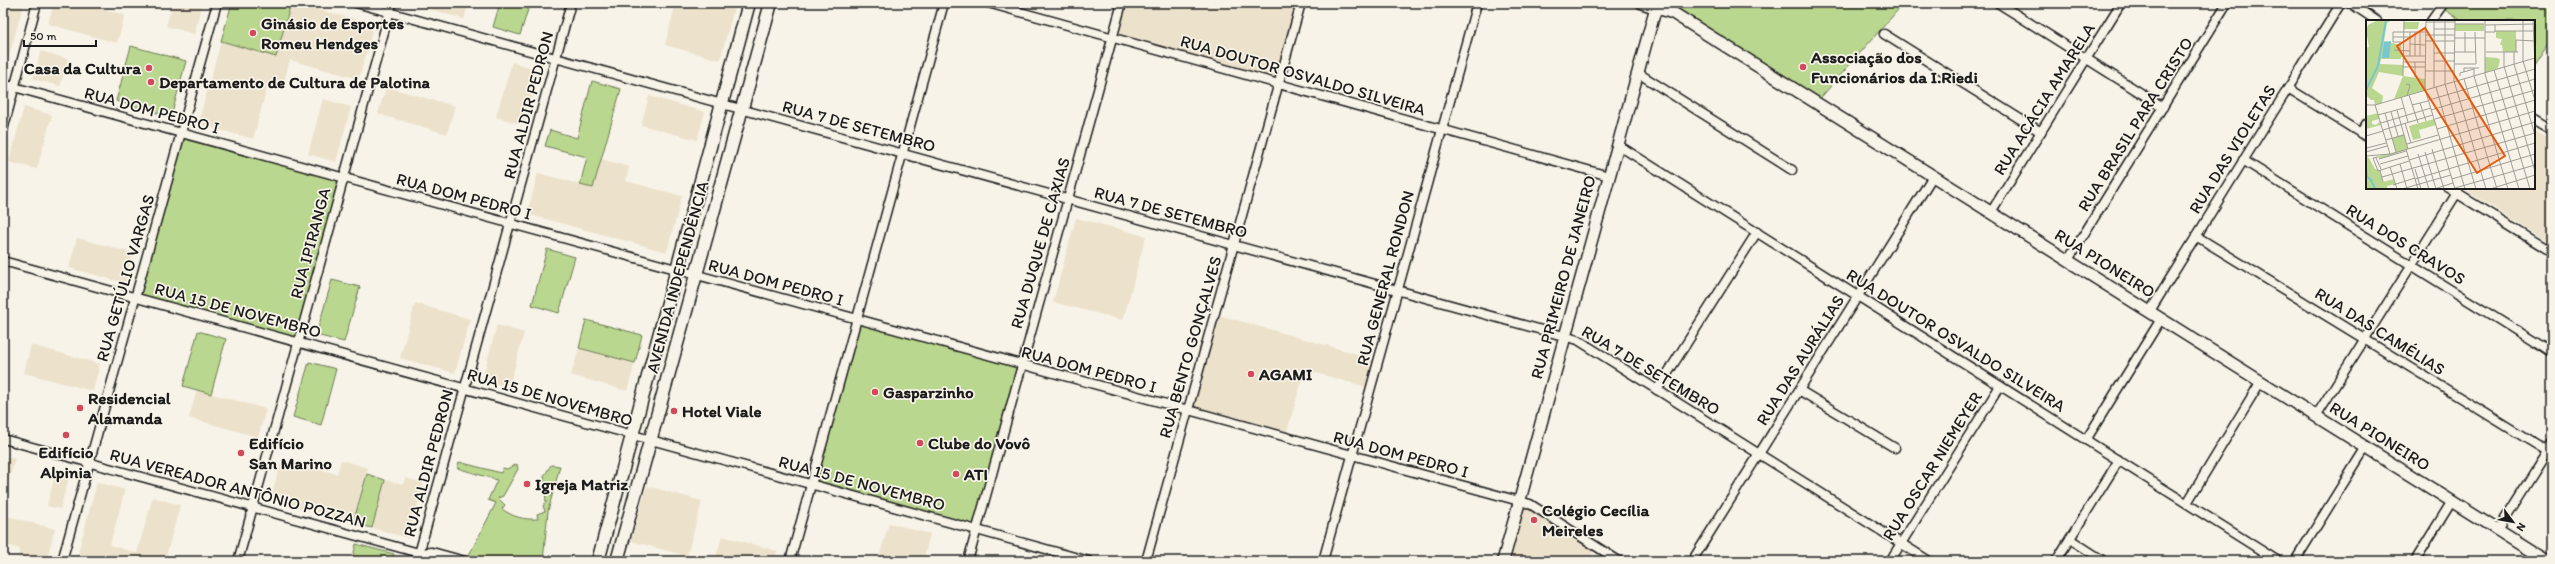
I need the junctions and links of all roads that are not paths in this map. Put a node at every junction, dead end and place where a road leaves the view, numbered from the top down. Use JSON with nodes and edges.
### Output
{"nodes":[{"id":1,"x":37,"y":3,"type":"edge"},
{"id":2,"x":217,"y":3,"type":"edge"},
{"id":3,"x":356,"y":3,"type":"edge"},
{"id":4,"x":392,"y":3,"type":"edge"},
{"id":5,"x":571,"y":3,"type":"edge"},
{"id":6,"x":749,"y":3,"type":"edge"},
{"id":7,"x":770,"y":3,"type":"edge"},
{"id":8,"x":944,"y":3,"type":"edge"},
{"id":9,"x":988,"y":3,"type":"edge"},
{"id":10,"x":1122,"y":3,"type":"edge"},
{"id":11,"x":1301,"y":3,"type":"edge"},
{"id":12,"x":1477,"y":3,"type":"edge"},
{"id":13,"x":1642,"y":3,"type":"edge"},
{"id":14,"x":1998,"y":3,"type":"edge"},
{"id":15,"x":2122,"y":3,"type":"edge"},
{"id":16,"x":2228,"y":3,"type":"edge"},
{"id":17,"x":2341,"y":3,"type":"edge"},
{"id":18,"x":2350,"y":3,"type":"edge"},
{"id":19,"x":2444,"y":3,"type":"edge"},
{"id":20,"x":1656,"y":5,"type":"edge"},
{"id":21,"x":390,"y":12,"type":"junction"},
{"id":22,"x":2376,"y":20,"type":"edge"},
{"id":23,"x":2432,"y":20,"type":"edge"},
{"id":24,"x":1884,"y":34,"type":"dead end"},
{"id":25,"x":1113,"y":38,"type":"junction"},
{"id":26,"x":556,"y":58,"type":"junction"},
{"id":27,"x":2087,"y":59,"type":"junction"},
{"id":28,"x":1638,"y":73,"type":"junction"},
{"id":29,"x":3,"y":84,"type":"edge"},
{"id":30,"x":1278,"y":84,"type":"junction"},
{"id":31,"x":14,"y":87,"type":"junction"},
{"id":32,"x":2288,"y":88,"type":"junction"},
{"id":33,"x":721,"y":104,"type":"junction"},
{"id":34,"x":2163,"y":107,"type":"junction"},
{"id":35,"x":741,"y":109,"type":"junction"},
{"id":36,"x":2535,"y":120,"type":"edge"},
{"id":37,"x":1442,"y":129,"type":"junction"},
{"id":38,"x":3,"y":130,"type":"edge"},
{"id":39,"x":2552,"y":130,"type":"edge"},
{"id":40,"x":2041,"y":132,"type":"junction"},
{"id":41,"x":181,"y":133,"type":"junction"},
{"id":42,"x":2364,"y":135,"type":"edge"},
{"id":43,"x":1618,"y":145,"type":"junction"},
{"id":44,"x":902,"y":154,"type":"junction"},
{"id":45,"x":2243,"y":160,"type":"junction"},
{"id":46,"x":1792,"y":170,"type":"dead end"},
{"id":47,"x":1609,"y":176,"type":"junction"},
{"id":48,"x":1933,"y":176,"type":"junction"},
{"id":49,"x":344,"y":178,"type":"junction"},
{"id":50,"x":2450,"y":189,"type":"edge"},
{"id":51,"x":2457,"y":193,"type":"junction"},
{"id":52,"x":1068,"y":199,"type":"junction"},
{"id":53,"x":1991,"y":212,"type":"junction"},
{"id":54,"x":510,"y":224,"type":"junction"},
{"id":55,"x":1757,"y":232,"type":"junction"},
{"id":56,"x":2196,"y":236,"type":"junction"},
{"id":57,"x":1234,"y":245,"type":"junction"},
{"id":58,"x":2552,"y":252,"type":"edge"},
{"id":59,"x":2068,"y":260,"type":"junction"},
{"id":60,"x":3,"y":261,"type":"edge"},
{"id":61,"x":2411,"y":265,"type":"junction"},
{"id":62,"x":676,"y":271,"type":"junction"},
{"id":63,"x":696,"y":276,"type":"junction"},
{"id":64,"x":1398,"y":290,"type":"junction"},
{"id":65,"x":1858,"y":296,"type":"junction"},
{"id":66,"x":135,"y":297,"type":"junction"},
{"id":67,"x":2150,"y":311,"type":"junction"},
{"id":68,"x":2161,"y":318,"type":"junction"},
{"id":69,"x":856,"y":320,"type":"junction"},
{"id":70,"x":1565,"y":336,"type":"junction"},
{"id":71,"x":2365,"y":339,"type":"junction"},
{"id":72,"x":298,"y":342,"type":"junction"},
{"id":73,"x":2552,"y":353,"type":"edge"},
{"id":74,"x":1022,"y":366,"type":"junction"},
{"id":75,"x":2261,"y":381,"type":"junction"},
{"id":76,"x":2000,"y":386,"type":"junction"},
{"id":77,"x":464,"y":388,"type":"junction"},
{"id":78,"x":1657,"y":390,"type":"junction"},
{"id":79,"x":1799,"y":390,"type":"junction"},
{"id":80,"x":1188,"y":411,"type":"junction"},
{"id":81,"x":2316,"y":416,"type":"junction"},
{"id":82,"x":632,"y":435,"type":"junction"},
{"id":83,"x":3,"y":439,"type":"edge"},
{"id":84,"x":650,"y":440,"type":"junction"},
{"id":85,"x":2086,"y":440,"type":"junction"},
{"id":86,"x":2552,"y":444,"type":"edge"},
{"id":87,"x":2366,"y":447,"type":"junction"},
{"id":88,"x":1895,"y":448,"type":"dead end"},
{"id":89,"x":2547,"y":451,"type":"junction"},
{"id":90,"x":1759,"y":454,"type":"junction"},
{"id":91,"x":1351,"y":457,"type":"junction"},
{"id":92,"x":2119,"y":460,"type":"junction"},
{"id":93,"x":89,"y":462,"type":"junction"},
{"id":94,"x":811,"y":484,"type":"junction"},
{"id":95,"x":2452,"y":502,"type":"junction"},
{"id":96,"x":1524,"y":503,"type":"junction"},
{"id":97,"x":2187,"y":503,"type":"junction"},
{"id":98,"x":253,"y":508,"type":"junction"},
{"id":99,"x":976,"y":530,"type":"junction"},
{"id":100,"x":2498,"y":530,"type":"junction"},
{"id":101,"x":2070,"y":539,"type":"junction"},
{"id":102,"x":1901,"y":543,"type":"junction"},
{"id":103,"x":418,"y":557,"type":"edge"},
{"id":104,"x":62,"y":561,"type":"edge"},
{"id":105,"x":238,"y":561,"type":"edge"},
{"id":106,"x":465,"y":561,"type":"edge"},
{"id":107,"x":598,"y":561,"type":"edge"},
{"id":108,"x":617,"y":561,"type":"edge"},
{"id":109,"x":790,"y":561,"type":"edge"},
{"id":110,"x":968,"y":561,"type":"edge"},
{"id":111,"x":1089,"y":561,"type":"edge"},
{"id":112,"x":1146,"y":561,"type":"edge"},
{"id":113,"x":1323,"y":561,"type":"edge"},
{"id":114,"x":1503,"y":561,"type":"edge"},
{"id":115,"x":1619,"y":561,"type":"edge"},
{"id":116,"x":1692,"y":561,"type":"edge"},
{"id":117,"x":1890,"y":561,"type":"edge"},
{"id":118,"x":1929,"y":561,"type":"edge"},
{"id":119,"x":2056,"y":561,"type":"edge"},
{"id":120,"x":2104,"y":561,"type":"edge"},
{"id":121,"x":2278,"y":561,"type":"edge"},
{"id":122,"x":2295,"y":561,"type":"edge"},
{"id":123,"x":2415,"y":561,"type":"edge"},
{"id":124,"x":2547,"y":561,"type":"edge"}],
"edges":[{"from":1,"to":31,"type":"street"},
{"from":2,"to":41,"type":"street","name":"RUA GETÚLIO VARGAS"},
{"from":3,"to":21,"type":"street","name":"RUA 7 DE SETEMBRO"},
{"from":4,"to":21,"type":"street","name":"RUA IPIRANGA"},
{"from":5,"to":26,"type":"street","name":"RUA ALDIR PEDRON"},
{"from":6,"to":33,"type":"main road","name":"AVENIDA INDEPENDÊNCIA"},
{"from":7,"to":35,"type":"main road","name":"AVENIDA INDEPENDÊNCIA"},
{"from":8,"to":44,"type":"street"},
{"from":9,"to":25,"type":"street","name":"RUA DOUTOR OSVALDO SILVEIRA"},
{"from":10,"to":25,"type":"street","name":"RUA DUQUE DE CAXIAS"},
{"from":11,"to":30,"type":"street","name":"RUA BENTO GONÇALVES"},
{"from":12,"to":37,"type":"street","name":"RUA GENERAL RONDON"},
{"from":13,"to":20,"type":"street","name":"RUA PIONEIRO"},
{"from":14,"to":27,"type":"street"},
{"from":15,"to":27,"type":"street","name":"RUA ACÁCIA AMARELA"},
{"from":16,"to":34,"type":"street","name":"RUA BRASIL PARA CRISTO"},
{"from":17,"to":32,"type":"street","name":"RUA DAS VIOLETAS"},
{"from":18,"to":22,"type":"street"},
{"from":19,"to":23,"type":"street"},
{"from":20,"to":28,"type":"street","name":"RUA PRIMEIRO DE JANEIRO"},
{"from":20,"to":48,"type":"street","name":"RUA PIONEIRO"},
{"from":21,"to":26,"type":"street","name":"RUA 7 DE SETEMBRO"},
{"from":21,"to":49,"type":"street","name":"RUA IPIRANGA"},
{"from":24,"to":40,"type":"street"},
{"from":25,"to":30,"type":"street","name":"RUA DOUTOR OSVALDO SILVEIRA"},
{"from":25,"to":52,"type":"street","name":"RUA DUQUE DE CAXIAS"},
{"from":26,"to":33,"type":"street","name":"RUA 7 DE SETEMBRO"},
{"from":26,"to":54,"type":"street","name":"RUA ALDIR PEDRON"},
{"from":27,"to":34,"type":"street"},
{"from":27,"to":40,"type":"street","name":"RUA ACÁCIA AMARELA"},
{"from":28,"to":43,"type":"street","name":"RUA PRIMEIRO DE JANEIRO"},
{"from":28,"to":46,"type":"street"},
{"from":29,"to":31,"type":"street","name":"RUA DOM PEDRO I"},
{"from":30,"to":37,"type":"street","name":"RUA DOUTOR OSVALDO SILVEIRA"},
{"from":30,"to":57,"type":"street","name":"RUA BENTO GONÇALVES"},
{"from":31,"to":38,"type":"street"},
{"from":31,"to":41,"type":"street","name":"RUA DOM PEDRO I"},
{"from":32,"to":42,"type":"street"},
{"from":32,"to":45,"type":"street","name":"RUA DAS VIOLETAS"},
{"from":33,"to":35,"type":"street","name":"RUA 7 DE SETEMBRO"},
{"from":33,"to":62,"type":"main road","name":"AVENIDA INDEPENDÊNCIA"},
{"from":34,"to":59,"type":"street","name":"RUA BRASIL PARA CRISTO"},
{"from":35,"to":44,"type":"street","name":"RUA 7 DE SETEMBRO"},
{"from":35,"to":63,"type":"main road","name":"AVENIDA INDEPENDÊNCIA"},
{"from":36,"to":39,"type":"street"},
{"from":37,"to":47,"type":"street","name":"RUA DOUTOR OSVALDO SILVEIRA"},
{"from":37,"to":64,"type":"street","name":"RUA GENERAL RONDON"},
{"from":40,"to":53,"type":"street","name":"RUA ACÁCIA AMARELA"},
{"from":41,"to":49,"type":"street","name":"RUA DOM PEDRO I"},
{"from":41,"to":66,"type":"street","name":"RUA GETÚLIO VARGAS"},
{"from":43,"to":47,"type":"street","name":"RUA PRIMEIRO DE JANEIRO"},
{"from":43,"to":55,"type":"street","name":"RUA DOUTOR OSVALDO SILVEIRA"},
{"from":44,"to":52,"type":"street","name":"RUA 7 DE SETEMBRO"},
{"from":44,"to":69,"type":"street"},
{"from":45,"to":56,"type":"street","name":"RUA DAS VIOLETAS"},
{"from":45,"to":61,"type":"street","name":"RUA DOS CRAVOS"},
{"from":47,"to":70,"type":"street","name":"RUA PRIMEIRO DE JANEIRO"},
{"from":48,"to":53,"type":"street","name":"RUA PIONEIRO"},
{"from":48,"to":65,"type":"street","name":"RUA DAS AURÁLIAS"},
{"from":49,"to":54,"type":"street","name":"RUA DOM PEDRO I"},
{"from":49,"to":72,"type":"street","name":"RUA IPIRANGA"},
{"from":50,"to":51,"type":"street"},
{"from":51,"to":58,"type":"street"},
{"from":51,"to":61,"type":"street"},
{"from":52,"to":57,"type":"street","name":"RUA 7 DE SETEMBRO"},
{"from":52,"to":74,"type":"street","name":"RUA DUQUE DE CAXIAS"},
{"from":53,"to":59,"type":"street","name":"RUA PIONEIRO"},
{"from":54,"to":62,"type":"street","name":"RUA DOM PEDRO I"},
{"from":54,"to":77,"type":"street","name":"RUA ALDIR PEDRON"},
{"from":55,"to":65,"type":"street","name":"RUA DOUTOR OSVALDO SILVEIRA"},
{"from":55,"to":78,"type":"street"},
{"from":56,"to":67,"type":"street","name":"RUA DAS VIOLETAS"},
{"from":56,"to":71,"type":"street","name":"RUA DAS CAMÉLIAS"},
{"from":57,"to":64,"type":"street","name":"RUA 7 DE SETEMBRO"},
{"from":57,"to":80,"type":"street","name":"RUA BENTO GONÇALVES"},
{"from":59,"to":67,"type":"street","name":"RUA PIONEIRO"},
{"from":60,"to":66,"type":"street","name":"RUA 15 DE NOVEMBRO"},
{"from":61,"to":71,"type":"street"},
{"from":61,"to":73,"type":"street","name":"RUA DOS CRAVOS"},
{"from":62,"to":63,"type":"street","name":"RUA DOM PEDRO I"},
{"from":62,"to":82,"type":"main road","name":"AVENIDA INDEPENDÊNCIA"},
{"from":63,"to":69,"type":"street","name":"RUA DOM PEDRO I"},
{"from":63,"to":84,"type":"main road","name":"AVENIDA INDEPENDÊNCIA"},
{"from":64,"to":70,"type":"street","name":"RUA 7 DE SETEMBRO"},
{"from":64,"to":91,"type":"street","name":"RUA GENERAL RONDON"},
{"from":65,"to":76,"type":"street","name":"RUA DOUTOR OSVALDO SILVEIRA"},
{"from":65,"to":79,"type":"street","name":"RUA DAS AURÁLIAS"},
{"from":66,"to":72,"type":"street","name":"RUA 15 DE NOVEMBRO"},
{"from":66,"to":93,"type":"street","name":"RUA GETÚLIO VARGAS"},
{"from":67,"to":68,"type":"street","name":"RUA PIONEIRO"},
{"from":68,"to":75,"type":"street","name":"RUA PIONEIRO"},
{"from":68,"to":85,"type":"street"},
{"from":69,"to":74,"type":"street","name":"RUA DOM PEDRO I"},
{"from":69,"to":94,"type":"street"},
{"from":70,"to":78,"type":"street","name":"RUA 7 DE SETEMBRO"},
{"from":70,"to":96,"type":"street","name":"RUA PRIMEIRO DE JANEIRO"},
{"from":71,"to":81,"type":"street"},
{"from":71,"to":89,"type":"street","name":"RUA DAS CAMÉLIAS"},
{"from":72,"to":77,"type":"street","name":"RUA 15 DE NOVEMBRO"},
{"from":72,"to":98,"type":"street","name":"RUA IPIRANGA"},
{"from":74,"to":80,"type":"street","name":"RUA DOM PEDRO I"},
{"from":74,"to":99,"type":"street","name":"RUA DUQUE DE CAXIAS"},
{"from":75,"to":81,"type":"street","name":"RUA PIONEIRO"},
{"from":75,"to":97,"type":"street"},
{"from":76,"to":85,"type":"street","name":"RUA DOUTOR OSVALDO SILVEIRA"},
{"from":76,"to":102,"type":"street","name":"RUA OSCAR NIEMEYER"},
{"from":77,"to":82,"type":"street","name":"RUA 15 DE NOVEMBRO"},
{"from":77,"to":103,"type":"street","name":"RUA ALDIR PEDRON"},
{"from":78,"to":90,"type":"street","name":"RUA 7 DE SETEMBRO"},
{"from":79,"to":88,"type":"street"},
{"from":79,"to":90,"type":"street","name":"RUA DAS AURÁLIAS"},
{"from":80,"to":91,"type":"street","name":"RUA DOM PEDRO I"},
{"from":80,"to":112,"type":"street","name":"RUA BENTO GONÇALVES"},
{"from":81,"to":87,"type":"street","name":"RUA PIONEIRO"},
{"from":82,"to":84,"type":"street","name":"RUA 15 DE NOVEMBRO"},
{"from":82,"to":107,"type":"main road","name":"AVENIDA INDEPENDÊNCIA"},
{"from":83,"to":93,"type":"street","name":"RUA VEREADOR ANTÔNIO POZZAN"},
{"from":84,"to":94,"type":"street","name":"RUA 15 DE NOVEMBRO"},
{"from":84,"to":108,"type":"main road","name":"AVENIDA INDEPENDÊNCIA"},
{"from":85,"to":92,"type":"street","name":"RUA DOUTOR OSVALDO SILVEIRA"},
{"from":86,"to":89,"type":"street"},
{"from":87,"to":95,"type":"street","name":"RUA PIONEIRO"},
{"from":87,"to":122,"type":"street"},
{"from":89,"to":100,"type":"street"},
{"from":90,"to":102,"type":"street","name":"RUA 7 DE SETEMBRO"},
{"from":90,"to":116,"type":"street","name":"RUA DAS AURÁLIAS"},
{"from":91,"to":96,"type":"street","name":"RUA DOM PEDRO I"},
{"from":91,"to":113,"type":"street","name":"RUA GENERAL RONDON"},
{"from":92,"to":97,"type":"street","name":"RUA DOUTOR OSVALDO SILVEIRA"},
{"from":92,"to":101,"type":"street"},
{"from":93,"to":98,"type":"street","name":"RUA VEREADOR ANTÔNIO POZZAN"},
{"from":93,"to":104,"type":"street","name":"RUA GETÚLIO VARGAS"},
{"from":94,"to":99,"type":"street","name":"RUA 15 DE NOVEMBRO"},
{"from":94,"to":109,"type":"street"},
{"from":95,"to":100,"type":"street","name":"RUA PIONEIRO"},
{"from":95,"to":123,"type":"street"},
{"from":96,"to":114,"type":"street","name":"RUA PRIMEIRO DE JANEIRO"},
{"from":96,"to":115,"type":"street","name":"RUA DOM PEDRO I"},
{"from":97,"to":121,"type":"street","name":"RUA DOUTOR OSVALDO SILVEIRA"},
{"from":98,"to":103,"type":"street","name":"RUA VEREADOR ANTÔNIO POZZAN"},
{"from":98,"to":105,"type":"street","name":"RUA IPIRANGA"},
{"from":99,"to":110,"type":"street","name":"RUA DUQUE DE CAXIAS"},
{"from":99,"to":111,"type":"street","name":"RUA 15 DE NOVEMBRO"},
{"from":100,"to":124,"type":"street","name":"RUA PIONEIRO"},
{"from":101,"to":119,"type":"street"},
{"from":101,"to":120,"type":"street"},
{"from":102,"to":117,"type":"street","name":"RUA OSCAR NIEMEYER"},
{"from":102,"to":118,"type":"street","name":"RUA 7 DE SETEMBRO"},
{"from":103,"to":106,"type":"street","name":"RUA VEREADOR ANTÔNIO POZZAN"}]}
